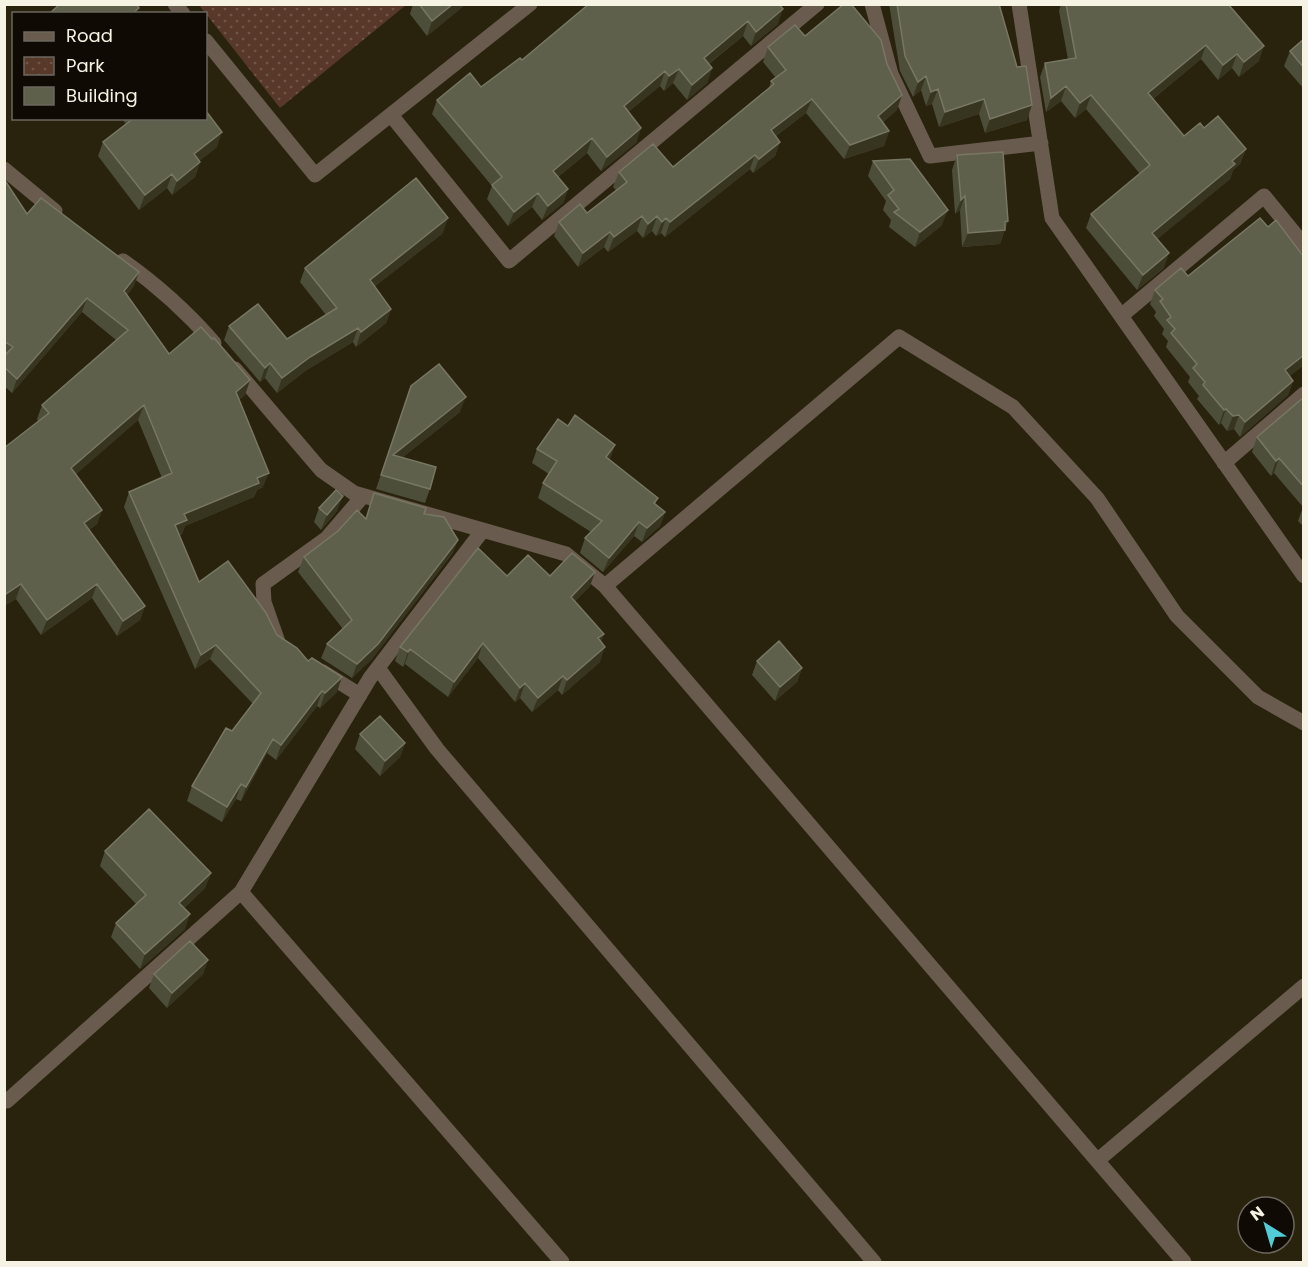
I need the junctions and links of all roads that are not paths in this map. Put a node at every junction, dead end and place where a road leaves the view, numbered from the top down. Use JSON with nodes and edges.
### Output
{"nodes":[{"id":1,"x":530,"y":4,"type":"edge"},
{"id":2,"x":817,"y":4,"type":"edge"},
{"id":3,"x":872,"y":4,"type":"edge"},
{"id":4,"x":1019,"y":4,"type":"edge"},
{"id":5,"x":207,"y":42,"type":"edge"},
{"id":6,"x":391,"y":115,"type":"junction"},
{"id":7,"x":1041,"y":143,"type":"junction"},
{"id":8,"x":4,"y":169,"type":"edge"},
{"id":9,"x":70,"y":221,"type":"edge"},
{"id":10,"x":1304,"y":245,"type":"edge"},
{"id":11,"x":107,"y":249,"type":"edge"},
{"id":12,"x":1121,"y":316,"type":"junction"},
{"id":13,"x":1304,"y":394,"type":"edge"},
{"id":14,"x":1224,"y":463,"type":"junction"},
{"id":15,"x":363,"y":496,"type":"junction"},
{"id":16,"x":483,"y":530,"type":"junction"},
{"id":17,"x":1304,"y":576,"type":"edge"},
{"id":18,"x":605,"y":586,"type":"junction"},
{"id":19,"x":287,"y":648,"type":"edge"},
{"id":20,"x":314,"y":666,"type":"edge"},
{"id":21,"x":378,"y":668,"type":"junction"},
{"id":22,"x":360,"y":695,"type":"junction"},
{"id":23,"x":1304,"y":723,"type":"edge"},
{"id":24,"x":241,"y":892,"type":"junction"},
{"id":25,"x":1304,"y":986,"type":"edge"},
{"id":26,"x":7,"y":1101,"type":"dead end"},
{"id":27,"x":1098,"y":1160,"type":"junction"},
{"id":28,"x":562,"y":1263,"type":"edge"},
{"id":29,"x":874,"y":1263,"type":"edge"},
{"id":30,"x":1184,"y":1263,"type":"edge"}],
"edges":[{"from":1,"to":6,"type":"street"},
{"from":2,"to":6,"type":"street"},
{"from":3,"to":7,"type":"street"},
{"from":4,"to":7,"type":"street"},
{"from":5,"to":6,"type":"street"},
{"from":7,"to":12,"type":"street"},
{"from":8,"to":9,"type":"street"},
{"from":10,"to":12,"type":"street"},
{"from":11,"to":15,"type":"street"},
{"from":12,"to":14,"type":"street"},
{"from":13,"to":14,"type":"street"},
{"from":14,"to":17,"type":"street"},
{"from":15,"to":16,"type":"street"},
{"from":15,"to":19,"type":"street"},
{"from":16,"to":18,"type":"street"},
{"from":16,"to":21,"type":"street"},
{"from":18,"to":23,"type":"street"},
{"from":18,"to":27,"type":"street"},
{"from":20,"to":22,"type":"street"},
{"from":21,"to":22,"type":"street"},
{"from":21,"to":29,"type":"street"},
{"from":22,"to":24,"type":"street"},
{"from":24,"to":26,"type":"street"},
{"from":24,"to":28,"type":"street"},
{"from":25,"to":27,"type":"street"},
{"from":27,"to":30,"type":"street"}]}
